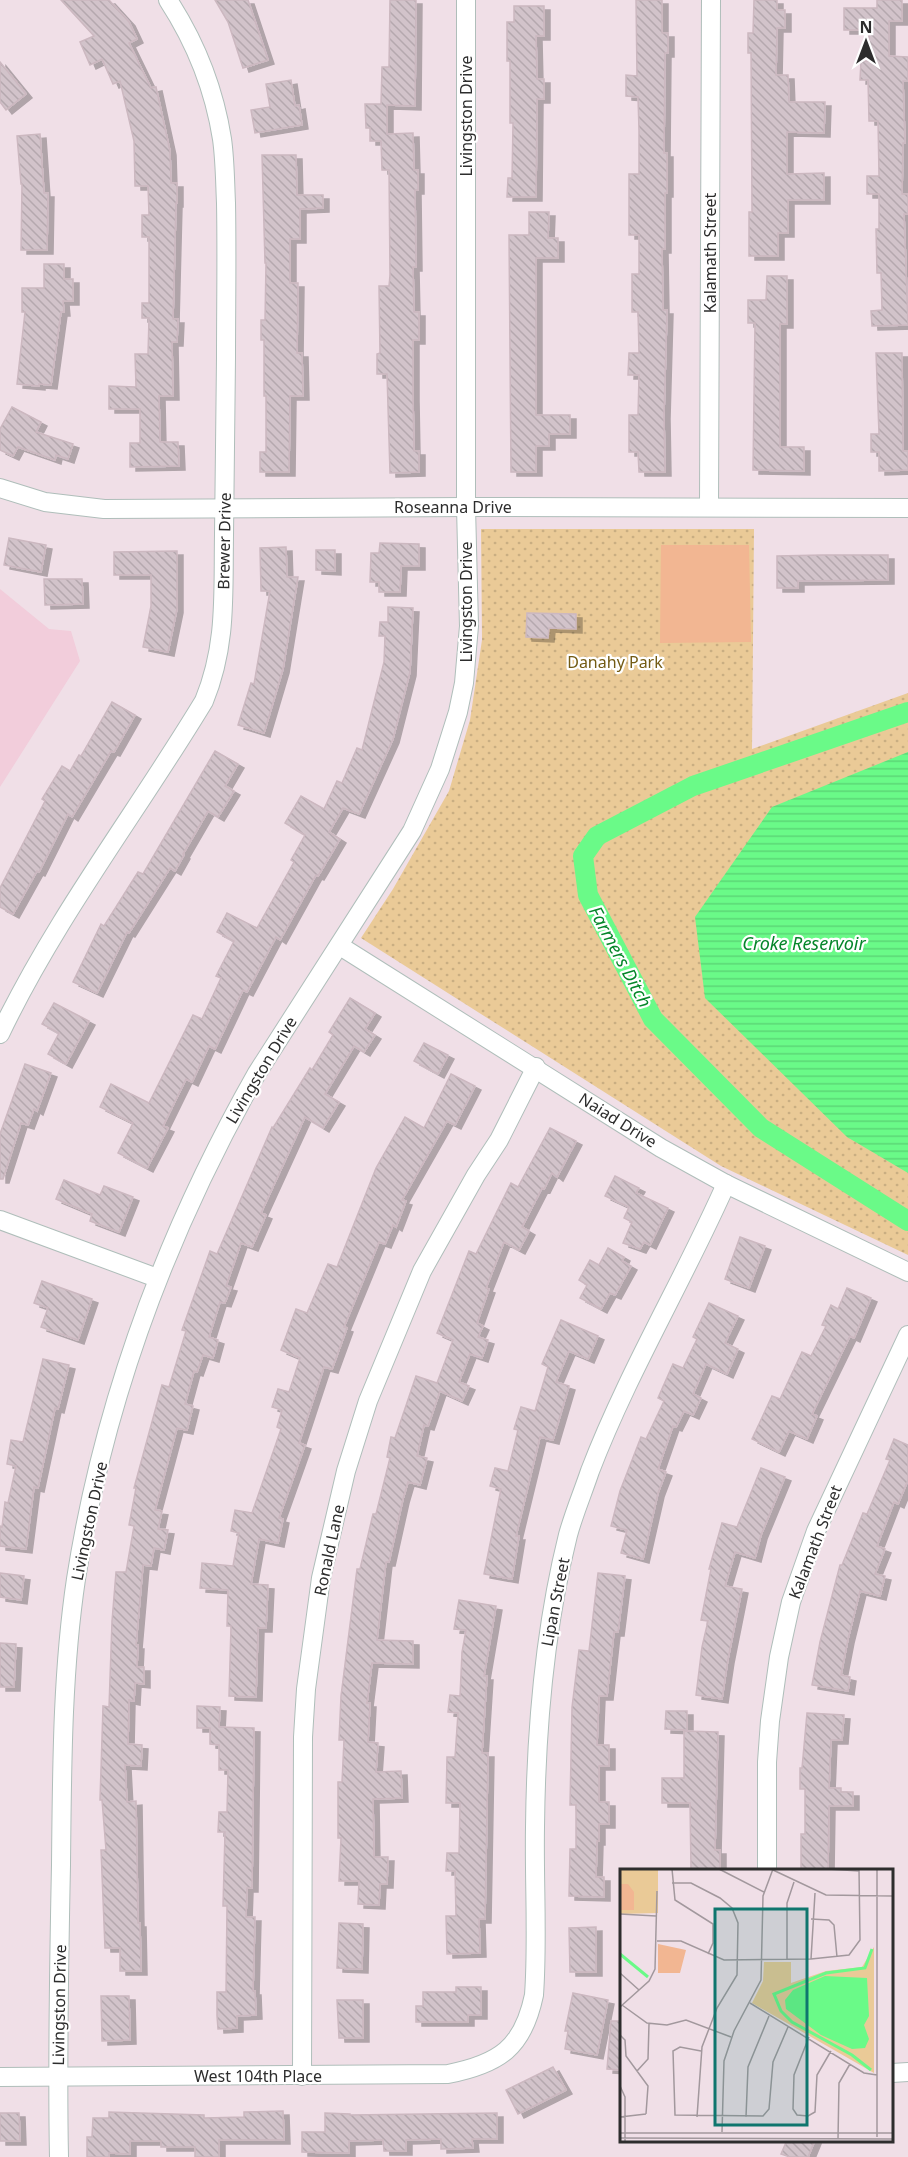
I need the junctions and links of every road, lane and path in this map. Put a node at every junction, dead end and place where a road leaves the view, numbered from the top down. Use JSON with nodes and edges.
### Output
{"nodes":[{"id":1,"x":168,"y":0,"type":"edge"},
{"id":2,"x":466,"y":0,"type":"edge"},
{"id":3,"x":711,"y":0,"type":"edge"},
{"id":4,"x":0,"y":488,"type":"edge"},
{"id":5,"x":466,"y":507,"type":"junction"},
{"id":6,"x":709,"y":507,"type":"junction"},
{"id":7,"x":908,"y":507,"type":"edge"},
{"id":8,"x":225,"y":509,"type":"junction"},
{"id":9,"x":340,"y":946,"type":"junction"},
{"id":10,"x":0,"y":1034,"type":"edge"},
{"id":11,"x":536,"y":1067,"type":"junction"},
{"id":12,"x":726,"y":1184,"type":"junction"},
{"id":13,"x":0,"y":1220,"type":"edge"},
{"id":14,"x":908,"y":1272,"type":"edge"},
{"id":15,"x":157,"y":1278,"type":"junction"},
{"id":16,"x":908,"y":1335,"type":"edge"},
{"id":17,"x":767,"y":1869,"type":"edge"},
{"id":18,"x":509,"y":2048,"type":"joint"},
{"id":19,"x":908,"y":2072,"type":"edge"},
{"id":20,"x":893,"y":2073,"type":"edge"},
{"id":21,"x":302,"y":2076,"type":"junction"},
{"id":22,"x":0,"y":2077,"type":"edge"},
{"id":23,"x":58,"y":2077,"type":"junction"},
{"id":24,"x":59,"y":2157,"type":"edge"}],
"edges":[{"from":1,"to":8,"type":"street","name":"Brewer Drive"},
{"from":2,"to":5,"type":"street","name":"Livingston Drive"},
{"from":3,"to":6,"type":"street","name":"Kalamath Street"},
{"from":4,"to":8,"type":"street","name":"Roseanna Drive"},
{"from":5,"to":6,"type":"street","name":"Roseanna Drive"},
{"from":5,"to":8,"type":"street","name":"Roseanna Drive"},
{"from":5,"to":9,"type":"street","name":"Livingston Drive"},
{"from":6,"to":7,"type":"street","name":"Roseanna Drive"},
{"from":8,"to":10,"type":"street","name":"Brewer Drive"},
{"from":9,"to":11,"type":"street","name":"Naiad Drive"},
{"from":9,"to":15,"type":"street","name":"Livingston Drive"},
{"from":11,"to":12,"type":"street","name":"Naiad Drive"},
{"from":11,"to":21,"type":"street","name":"Ronald Lane"},
{"from":12,"to":14,"type":"street","name":"Naiad Drive"},
{"from":12,"to":18,"type":"street","name":"Lipan Street"},
{"from":13,"to":15,"type":"street"},
{"from":15,"to":23,"type":"street","name":"Livingston Drive"},
{"from":16,"to":17,"type":"street","name":"Kalamath Street"},
{"from":18,"to":21,"type":"street","name":"West 104th Place"},
{"from":19,"to":20,"type":"street"},
{"from":21,"to":23,"type":"street","name":"West 104th Place"},
{"from":22,"to":23,"type":"street","name":"West 104th Place"},
{"from":23,"to":24,"type":"street","name":"Livingston Drive"}]}
